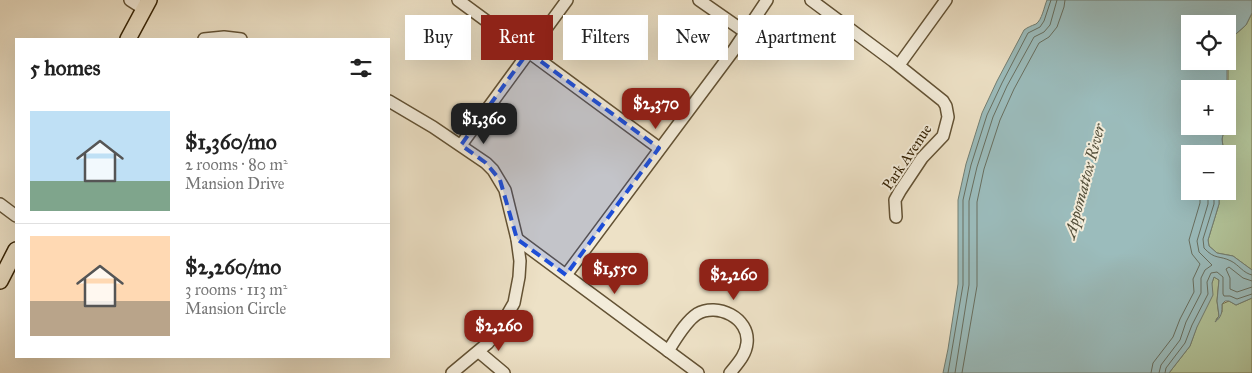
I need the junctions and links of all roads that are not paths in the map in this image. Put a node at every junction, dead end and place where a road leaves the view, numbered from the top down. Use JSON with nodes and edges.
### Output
{"nodes":[{"id":1,"x":130,"y":0,"type":"edge"},
{"id":2,"x":458,"y":0,"type":"edge"},
{"id":3,"x":566,"y":0,"type":"edge"},
{"id":4,"x":699,"y":0,"type":"edge"},
{"id":5,"x":767,"y":0,"type":"edge"},
{"id":6,"x":812,"y":0,"type":"edge"},
{"id":7,"x":946,"y":0,"type":"edge"},
{"id":8,"x":146,"y":5,"type":"edge"},
{"id":9,"x":757,"y":15,"type":"edge"},
{"id":10,"x":481,"y":17,"type":"edge"},
{"id":11,"x":553,"y":18,"type":"edge"},
{"id":12,"x":738,"y":27,"type":"edge"},
{"id":13,"x":129,"y":38,"type":"edge"},
{"id":14,"x":214,"y":38,"type":"edge"},
{"id":15,"x":232,"y":38,"type":"edge"},
{"id":16,"x":738,"y":41,"type":"edge"},
{"id":17,"x":522,"y":60,"type":"edge"},
{"id":18,"x":539,"y":60,"type":"edge"},
{"id":19,"x":899,"y":65,"type":"junction"},
{"id":20,"x":390,"y":102,"type":"edge"},
{"id":21,"x":461,"y":145,"type":"junction"},
{"id":22,"x":659,"y":148,"type":"junction"},
{"id":23,"x":0,"y":204,"type":"edge"},
{"id":24,"x":15,"y":215,"type":"edge"},
{"id":25,"x":896,"y":217,"type":"dead end"},
{"id":26,"x":517,"y":240,"type":"junction"},
{"id":27,"x":15,"y":252,"type":"edge"},
{"id":28,"x":566,"y":275,"type":"junction"},
{"id":29,"x":0,"y":281,"type":"edge"},
{"id":30,"x":668,"y":351,"type":"junction"},
{"id":31,"x":479,"y":352,"type":"junction"},
{"id":32,"x":452,"y":373,"type":"edge"},
{"id":33,"x":504,"y":373,"type":"edge"},
{"id":34,"x":698,"y":373,"type":"edge"},
{"id":35,"x":730,"y":373,"type":"edge"}],
"edges":[{"from":1,"to":8,"type":"street"},
{"from":2,"to":10,"type":"street"},
{"from":3,"to":11,"type":"street"},
{"from":4,"to":12,"type":"street"},
{"from":5,"to":9,"type":"street"},
{"from":6,"to":19,"type":"street","name":"Park Avenue"},
{"from":7,"to":19,"type":"street"},
{"from":8,"to":13,"type":"main road"},
{"from":14,"to":15,"type":"street"},
{"from":16,"to":22,"type":"street"},
{"from":17,"to":21,"type":"street"},
{"from":18,"to":22,"type":"street"},
{"from":19,"to":25,"type":"street","name":"Park Avenue"},
{"from":20,"to":21,"type":"street"},
{"from":21,"to":26,"type":"street"},
{"from":22,"to":28,"type":"street"},
{"from":23,"to":24,"type":"street"},
{"from":26,"to":28,"type":"street"},
{"from":26,"to":31,"type":"street"},
{"from":27,"to":29,"type":"main road"},
{"from":28,"to":30,"type":"street"},
{"from":30,"to":34,"type":"street"},
{"from":30,"to":35,"type":"street"},
{"from":31,"to":32,"type":"street"},
{"from":31,"to":33,"type":"street"}]}
